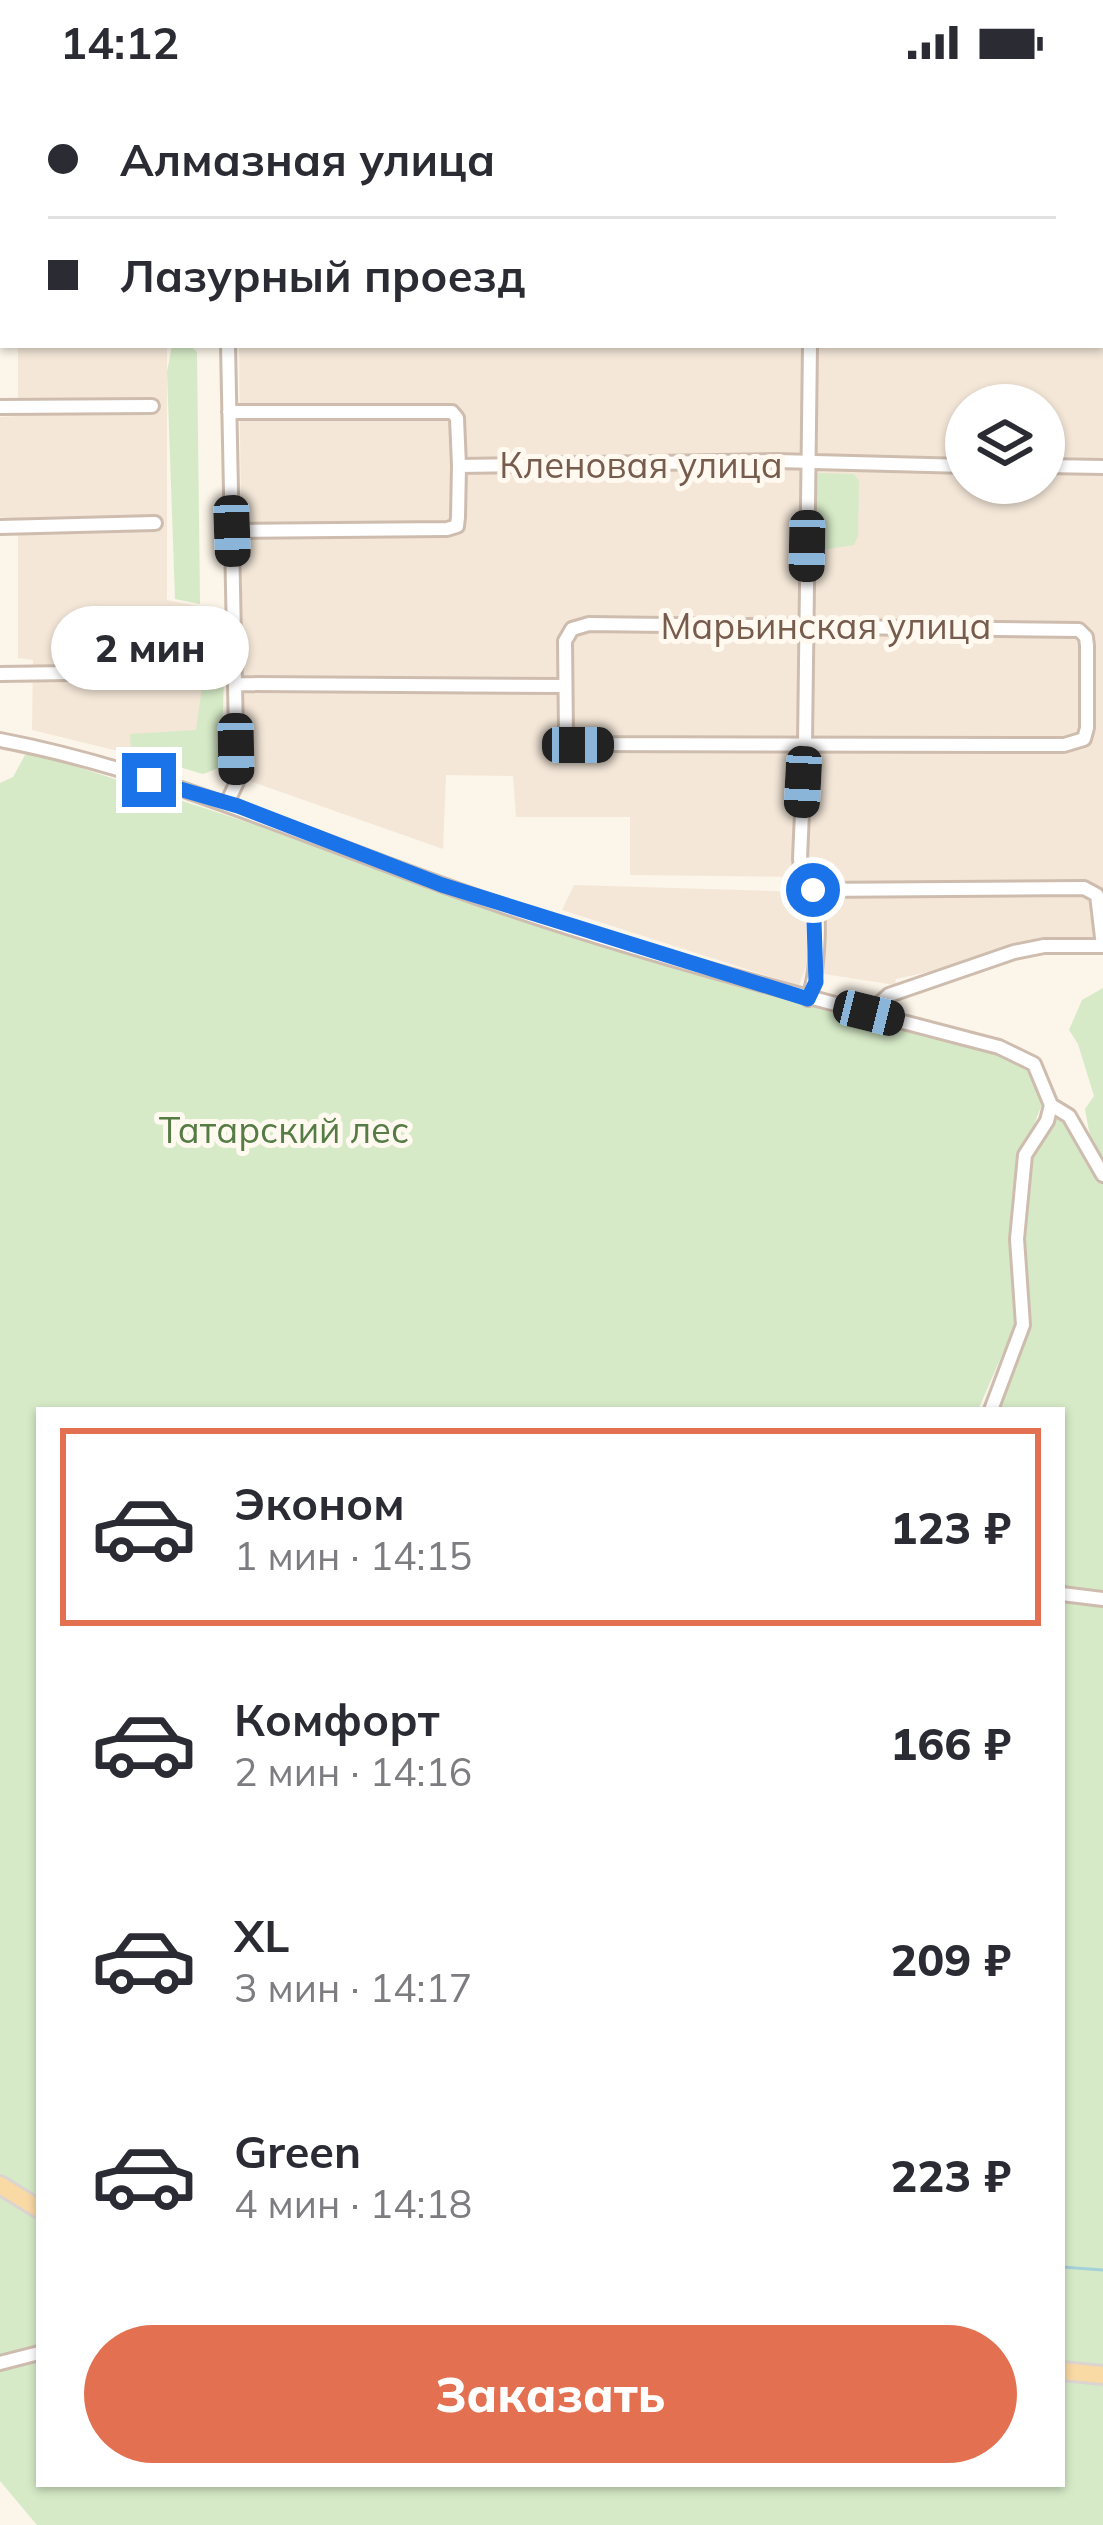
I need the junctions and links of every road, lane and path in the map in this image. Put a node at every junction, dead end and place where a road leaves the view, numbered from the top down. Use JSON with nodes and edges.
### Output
{"nodes":[{"id":1,"x":228,"y":348,"type":"edge"},
{"id":2,"x":810,"y":348,"type":"edge"},
{"id":3,"x":152,"y":406,"type":"dead end"},
{"id":4,"x":0,"y":407,"type":"edge"},
{"id":5,"x":230,"y":412,"type":"junction"},
{"id":6,"x":808,"y":465,"type":"junction"},
{"id":7,"x":458,"y":466,"type":"junction"},
{"id":8,"x":945,"y":466,"type":"edge"},
{"id":9,"x":1065,"y":466,"type":"edge"},
{"id":10,"x":1103,"y":467,"type":"edge"},
{"id":11,"x":155,"y":523,"type":"dead end"},
{"id":12,"x":0,"y":526,"type":"edge"},
{"id":13,"x":232,"y":531,"type":"junction"},
{"id":14,"x":806,"y":628,"type":"junction"},
{"id":15,"x":142,"y":672,"type":"dead end"},
{"id":16,"x":0,"y":674,"type":"edge"},
{"id":17,"x":235,"y":684,"type":"junction"},
{"id":18,"x":565,"y":686,"type":"junction"},
{"id":19,"x":1087,"y":688,"type":"junction"},
{"id":20,"x":1103,"y":688,"type":"edge"},
{"id":21,"x":0,"y":740,"type":"edge"},
{"id":22,"x":805,"y":743,"type":"junction"},
{"id":23,"x":227,"y":803,"type":"junction"},
{"id":24,"x":813,"y":890,"type":"junction"},
{"id":25,"x":1103,"y":946,"type":"edge"},
{"id":26,"x":808,"y":999,"type":"junction"},
{"id":27,"x":869,"y":1013,"type":"junction"},
{"id":28,"x":1052,"y":1105,"type":"junction"},
{"id":29,"x":1103,"y":1175,"type":"edge"},
{"id":30,"x":992,"y":1407,"type":"edge"},
{"id":31,"x":1065,"y":1594,"type":"edge"},
{"id":32,"x":1103,"y":1599,"type":"edge"},
{"id":33,"x":0,"y":2185,"type":"edge"},
{"id":34,"x":36,"y":2207,"type":"edge"},
{"id":35,"x":36,"y":2355,"type":"edge"},
{"id":36,"x":0,"y":2363,"type":"edge"},
{"id":37,"x":1065,"y":2372,"type":"edge"},
{"id":38,"x":1103,"y":2375,"type":"edge"}],
"edges":[{"from":1,"to":5,"type":"street"},
{"from":2,"to":6,"type":"street"},
{"from":3,"to":4,"type":"street"},
{"from":5,"to":7,"type":"street"},
{"from":5,"to":13,"type":"street"},
{"from":6,"to":7,"type":"street","name":"Кленовая улица"},
{"from":6,"to":8,"type":"street","name":"Кленовая улица"},
{"from":6,"to":14,"type":"street"},
{"from":7,"to":13,"type":"street","name":"Кленовая улица"},
{"from":9,"to":10,"type":"street"},
{"from":11,"to":12,"type":"street"},
{"from":13,"to":17,"type":"street"},
{"from":14,"to":18,"type":"street","name":"Марьинская улица"},
{"from":14,"to":19,"type":"street","name":"Марьинская улица"},
{"from":14,"to":22,"type":"street"},
{"from":15,"to":16,"type":"street"},
{"from":17,"to":18,"type":"street"},
{"from":17,"to":23,"type":"street"},
{"from":18,"to":22,"type":"street","name":"Марьинская улица"},
{"from":19,"to":20,"type":"street"},
{"from":19,"to":22,"type":"street","name":"Марьинская улица"},
{"from":21,"to":23,"type":"street"},
{"from":22,"to":24,"type":"street"},
{"from":23,"to":26,"type":"street"},
{"from":24,"to":25,"type":"street"},
{"from":24,"to":26,"type":"street"},
{"from":25,"to":27,"type":"street"},
{"from":26,"to":27,"type":"street"},
{"from":27,"to":28,"type":"street"},
{"from":28,"to":29,"type":"street"},
{"from":28,"to":30,"type":"street"},
{"from":31,"to":32,"type":"street"},
{"from":33,"to":34,"type":"main road"},
{"from":35,"to":36,"type":"street"},
{"from":37,"to":38,"type":"main road"}]}
